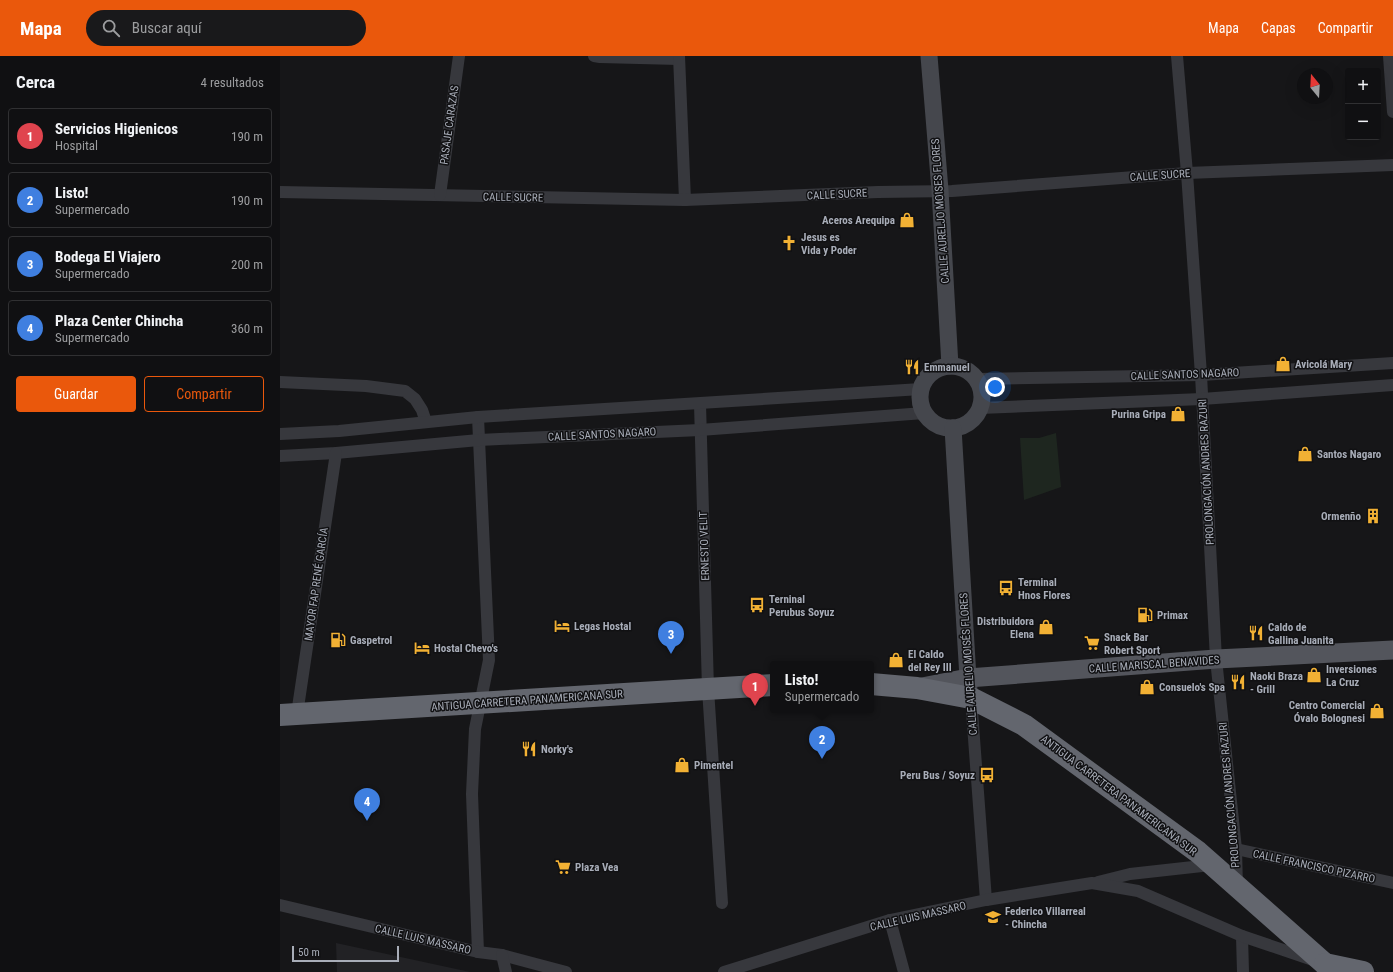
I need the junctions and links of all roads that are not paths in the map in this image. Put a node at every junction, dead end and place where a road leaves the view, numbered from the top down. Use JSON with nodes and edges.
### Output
{"nodes":[{"id":1,"x":459,"y":56,"type":"edge"},
{"id":2,"x":594,"y":56,"type":"edge"},
{"id":3,"x":929,"y":56,"type":"edge"},
{"id":4,"x":1176,"y":56,"type":"edge"},
{"id":5,"x":1389,"y":56,"type":"edge"},
{"id":6,"x":679,"y":57,"type":"edge"},
{"id":7,"x":1393,"y":112,"type":"edge"},
{"id":8,"x":1393,"y":165,"type":"edge"},
{"id":9,"x":1188,"y":173,"type":"junction"},
{"id":10,"x":940,"y":190,"type":"junction"},
{"id":11,"x":280,"y":192,"type":"edge"},
{"id":12,"x":440,"y":195,"type":"junction"},
{"id":13,"x":685,"y":200,"type":"junction"},
{"id":14,"x":1393,"y":363,"type":"edge"},
{"id":15,"x":950,"y":366,"type":"junction"},
{"id":16,"x":1201,"y":375,"type":"junction"},
{"id":17,"x":976,"y":379,"type":"junction"},
{"id":18,"x":280,"y":382,"type":"edge"},
{"id":19,"x":1393,"y":385,"type":"edge"},
{"id":20,"x":921,"y":389,"type":"junction"},
{"id":21,"x":1202,"y":399,"type":"junction"},
{"id":22,"x":700,"y":404,"type":"junction"},
{"id":23,"x":980,"y":408,"type":"junction"},
{"id":24,"x":924,"y":413,"type":"junction"},
{"id":25,"x":478,"y":417,"type":"junction"},
{"id":26,"x":426,"y":422,"type":"junction"},
{"id":27,"x":953,"y":428,"type":"junction"},
{"id":28,"x":700,"y":430,"type":"junction"},
{"id":29,"x":280,"y":434,"type":"edge"},
{"id":30,"x":479,"y":440,"type":"junction"},
{"id":31,"x":336,"y":453,"type":"junction"},
{"id":32,"x":280,"y":456,"type":"edge"},
{"id":33,"x":1393,"y":650,"type":"edge"},
{"id":34,"x":1216,"y":659,"type":"junction"},
{"id":35,"x":874,"y":684,"type":"edge"},
{"id":36,"x":770,"y":685,"type":"edge"},
{"id":37,"x":969,"y":688,"type":"junction"},
{"id":38,"x":708,"y":689,"type":"junction"},
{"id":39,"x":480,"y":703,"type":"junction"},
{"id":40,"x":288,"y":714,"type":"edge"},
{"id":41,"x":1236,"y":849,"type":"junction"},
{"id":42,"x":1211,"y":865,"type":"junction"},
{"id":43,"x":1092,"y":883,"type":"junction"},
{"id":44,"x":1393,"y":883,"type":"edge"},
{"id":45,"x":1237,"y":887,"type":"junction"},
{"id":46,"x":986,"y":900,"type":"junction"},
{"id":47,"x":722,"y":903,"type":"dead end"},
{"id":48,"x":280,"y":905,"type":"edge"},
{"id":49,"x":890,"y":920,"type":"junction"},
{"id":50,"x":1242,"y":936,"type":"junction"},
{"id":51,"x":478,"y":952,"type":"junction"},
{"id":52,"x":502,"y":955,"type":"junction"},
{"id":53,"x":1329,"y":968,"type":"edge"},
{"id":54,"x":506,"y":972,"type":"edge"},
{"id":55,"x":566,"y":972,"type":"edge"},
{"id":56,"x":724,"y":972,"type":"edge"},
{"id":57,"x":904,"y":972,"type":"edge"},
{"id":58,"x":1243,"y":972,"type":"edge"},
{"id":59,"x":1363,"y":972,"type":"edge"}],
"edges":[{"from":1,"to":12,"type":"street","name":"PASAJE CARAZAS"},
{"from":2,"to":6,"type":"street"},
{"from":3,"to":10,"type":"street","name":"CALLE AURELJO MOISES FLORES"},
{"from":4,"to":9,"type":"street","name":"PROLONGACIÓN ANDRES RAZURI"},
{"from":5,"to":7,"type":"street"},
{"from":6,"to":13,"type":"street"},
{"from":8,"to":9,"type":"street","name":"CALLE SUCRE"},
{"from":9,"to":10,"type":"street","name":"CALLE SUCRE"},
{"from":9,"to":16,"type":"street","name":"PROLONGACIÓN ANDRES RAZURI"},
{"from":10,"to":13,"type":"street","name":"CALLE SUCRE"},
{"from":10,"to":15,"type":"street","name":"CALLE AURELJO MOISES FLORES"},
{"from":11,"to":12,"type":"street","name":"CALLE SUCRE"},
{"from":12,"to":13,"type":"street","name":"CALLE SUCRE"},
{"from":14,"to":16,"type":"street","name":"CALLE SANTOS NAGARO"},
{"from":15,"to":17,"type":"street"},
{"from":15,"to":20,"type":"street"},
{"from":16,"to":17,"type":"street","name":"CALLE SANTOS NAGARO"},
{"from":16,"to":21,"type":"street","name":"PROLONGACIÓN ANDRES RAZURI"},
{"from":17,"to":23,"type":"street"},
{"from":18,"to":26,"type":"street"},
{"from":19,"to":21,"type":"street"},
{"from":20,"to":22,"type":"street"},
{"from":20,"to":24,"type":"street"},
{"from":21,"to":23,"type":"street"},
{"from":21,"to":34,"type":"street","name":"PROLONGACIÓN ANDRES RAZURI"},
{"from":22,"to":25,"type":"street"},
{"from":22,"to":28,"type":"street","name":"ERNESTO VELIT"},
{"from":23,"to":27,"type":"street"},
{"from":24,"to":27,"type":"street"},
{"from":24,"to":28,"type":"street","name":"CALLE SANTOS NAGARO"},
{"from":25,"to":26,"type":"street"},
{"from":25,"to":30,"type":"street"},
{"from":26,"to":29,"type":"street"},
{"from":27,"to":37,"type":"street","name":"CALLE AURELIO MOISÉS FLORES"},
{"from":28,"to":30,"type":"street","name":"CALLE SANTOS NAGARO"},
{"from":28,"to":38,"type":"street","name":"ERNESTO VELIT"},
{"from":30,"to":31,"type":"street","name":"CALLE SANTOS NAGARO"},
{"from":30,"to":39,"type":"street"},
{"from":31,"to":32,"type":"street","name":"CALLE SANTOS NAGARO"},
{"from":31,"to":40,"type":"street","name":"MAYOR FAP RENÉ GARCÍA"},
{"from":33,"to":34,"type":"main road","name":"CALLE MARISCAL BENAVIDES"},
{"from":34,"to":37,"type":"main road","name":"CALLE MARISCAL BENAVIDES"},
{"from":34,"to":41,"type":"street","name":"PROLONGACIÓN ANDRES RAZURI"},
{"from":35,"to":37,"type":"highway","name":"ANTIGUA CARRETERA PANAMERICANA SUR"},
{"from":36,"to":38,"type":"highway","name":"ANTIGUA CARRETERA PANAMERICANA SUR"},
{"from":37,"to":42,"type":"highway","name":"ANTIGUA CARRETERA PANAMERICANA SUR"},
{"from":37,"to":46,"type":"street","name":"CALLE AURELIO MOISÉS FLORES"},
{"from":38,"to":39,"type":"highway","name":"ANTIGUA CARRETERA PANAMERICANA SUR"},
{"from":38,"to":47,"type":"street","name":"ERNESTO VELIT"},
{"from":39,"to":40,"type":"highway","name":"ANTIGUA CARRETERA PANAMERICANA SUR"},
{"from":39,"to":51,"type":"street"},
{"from":41,"to":44,"type":"street","name":"CALLE FRANCISCO PIZARRO"},
{"from":41,"to":45,"type":"street","name":"PROLONGACIÓN ANDRES RAZURI"},
{"from":42,"to":43,"type":"street","name":"CALLE LUIS MASSARO"},
{"from":42,"to":45,"type":"highway","name":"ANTIGUA CARRETERA PANAMERICANA SUR"},
{"from":43,"to":46,"type":"street","name":"CALLE LUIS MASSARO"},
{"from":43,"to":50,"type":"street","name":"CALLE LUIS MASSARO"},
{"from":45,"to":53,"type":"highway","name":"ANTIGUA CARRETERA PANAMERICANA SUR"},
{"from":46,"to":49,"type":"street","name":"CALLE LUIS MASSARO"},
{"from":48,"to":51,"type":"street","name":"CALLE LUIS MASSARO"},
{"from":49,"to":56,"type":"street","name":"CALLE LUIS MASSARO"},
{"from":49,"to":57,"type":"street"},
{"from":50,"to":53,"type":"street","name":"CALLE LUIS MASSARO"},
{"from":50,"to":58,"type":"street"},
{"from":51,"to":52,"type":"street","name":"CALLE LUIS MASSARO"},
{"from":52,"to":54,"type":"street"},
{"from":52,"to":55,"type":"street","name":"CALLE LUIS MASSARO"},
{"from":53,"to":59,"type":"highway"}]}
